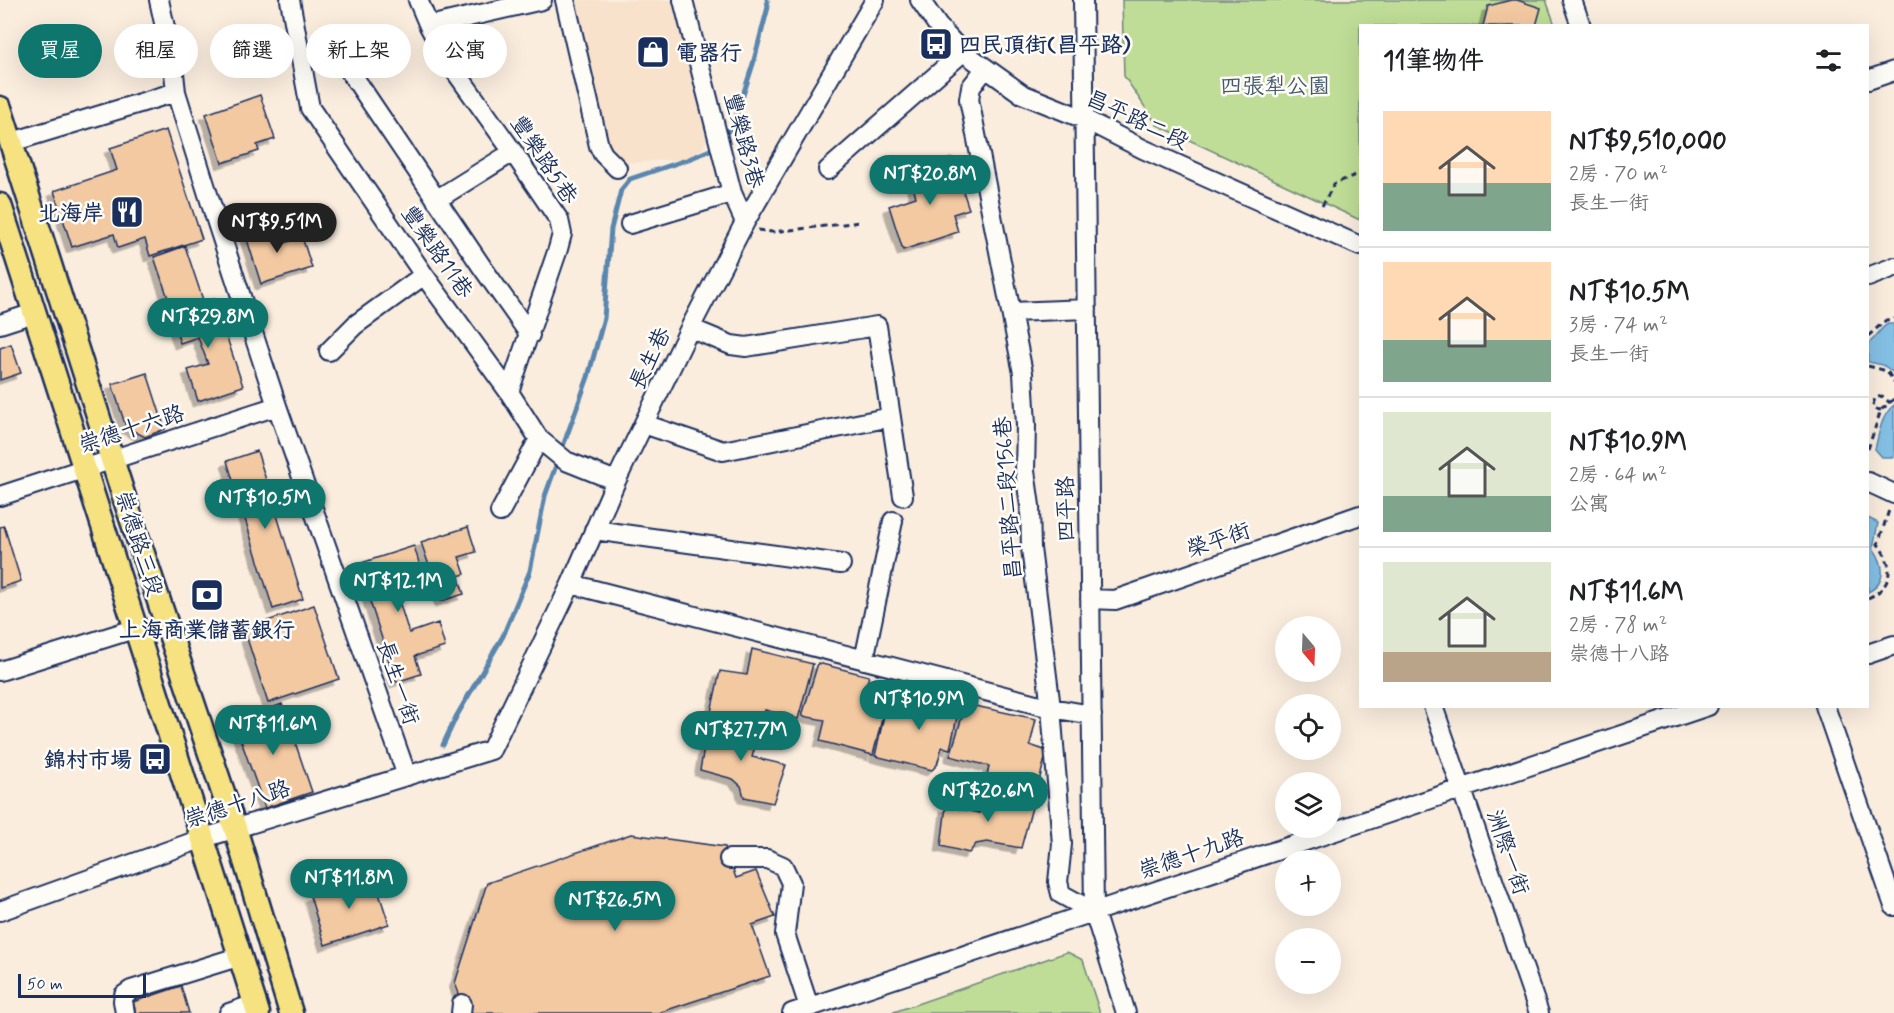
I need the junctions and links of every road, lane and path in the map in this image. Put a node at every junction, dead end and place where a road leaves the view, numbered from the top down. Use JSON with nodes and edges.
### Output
{"nodes":[{"id":1,"x":159,"y":0,"type":"edge"},
{"id":2,"x":290,"y":0,"type":"edge"},
{"id":3,"x":418,"y":0,"type":"edge"},
{"id":4,"x":542,"y":0,"type":"edge"},
{"id":5,"x":565,"y":0,"type":"edge"},
{"id":6,"x":683,"y":0,"type":"edge"},
{"id":7,"x":875,"y":0,"type":"edge"},
{"id":8,"x":920,"y":0,"type":"edge"},
{"id":9,"x":1083,"y":0,"type":"edge"},
{"id":10,"x":1572,"y":0,"type":"edge"},
{"id":11,"x":428,"y":24,"type":"edge"},
{"id":12,"x":438,"y":24,"type":"edge"},
{"id":13,"x":1580,"y":24,"type":"edge"},
{"id":14,"x":963,"y":52,"type":"junction"},
{"id":15,"x":986,"y":69,"type":"junction"},
{"id":16,"x":1894,"y":72,"type":"edge"},
{"id":17,"x":354,"y":78,"type":"edge"},
{"id":18,"x":460,"y":78,"type":"edge"},
{"id":19,"x":1869,"y":80,"type":"edge"},
{"id":20,"x":176,"y":92,"type":"junction"},
{"id":21,"x":0,"y":108,"type":"edge"},
{"id":22,"x":1084,"y":119,"type":"junction"},
{"id":23,"x":12,"y":142,"type":"junction"},
{"id":24,"x":513,"y":152,"type":"junction"},
{"id":25,"x":618,"y":168,"type":"dead end"},
{"id":26,"x":828,"y":170,"type":"dead end"},
{"id":27,"x":1359,"y":173,"type":"edge"},
{"id":28,"x":732,"y":193,"type":"junction"},
{"id":29,"x":436,"y":200,"type":"junction"},
{"id":30,"x":0,"y":205,"type":"edge"},
{"id":31,"x":1322,"y":207,"type":"dead end"},
{"id":32,"x":745,"y":222,"type":"junction"},
{"id":33,"x":861,"y":222,"type":"dead end"},
{"id":34,"x":630,"y":224,"type":"dead end"},
{"id":35,"x":1359,"y":246,"type":"edge"},
{"id":36,"x":1894,"y":267,"type":"edge"},
{"id":37,"x":424,"y":275,"type":"junction"},
{"id":38,"x":1869,"y":277,"type":"edge"},
{"id":39,"x":1086,"y":309,"type":"junction"},
{"id":40,"x":1011,"y":312,"type":"junction"},
{"id":41,"x":34,"y":313,"type":"junction"},
{"id":42,"x":1894,"y":319,"type":"edge"},
{"id":43,"x":0,"y":324,"type":"edge"},
{"id":44,"x":690,"y":328,"type":"junction"},
{"id":45,"x":530,"y":334,"type":"junction"},
{"id":46,"x":1869,"y":335,"type":"edge"},
{"id":47,"x":329,"y":351,"type":"dead end"},
{"id":48,"x":1869,"y":366,"type":"edge"},
{"id":49,"x":1894,"y":382,"type":"edge"},
{"id":50,"x":509,"y":392,"type":"junction"},
{"id":51,"x":1894,"y":399,"type":"edge"},
{"id":52,"x":1890,"y":403,"type":"junction"},
{"id":53,"x":277,"y":406,"type":"junction"},
{"id":54,"x":1881,"y":410,"type":"junction"},
{"id":55,"x":891,"y":417,"type":"junction"},
{"id":56,"x":644,"y":424,"type":"junction"},
{"id":57,"x":539,"y":439,"type":"junction"},
{"id":58,"x":1869,"y":446,"type":"edge"},
{"id":59,"x":112,"y":460,"type":"junction"},
{"id":60,"x":84,"y":469,"type":"junction"},
{"id":61,"x":616,"y":481,"type":"junction"},
{"id":62,"x":1869,"y":483,"type":"edge"},
{"id":63,"x":0,"y":496,"type":"edge"},
{"id":64,"x":903,"y":496,"type":"dead end"},
{"id":65,"x":1892,"y":502,"type":"edge"},
{"id":66,"x":500,"y":512,"type":"dead end"},
{"id":67,"x":1359,"y":515,"type":"edge"},
{"id":68,"x":893,"y":521,"type":"dead end"},
{"id":69,"x":594,"y":530,"type":"junction"},
{"id":70,"x":841,"y":564,"type":"dead end"},
{"id":71,"x":571,"y":584,"type":"junction"},
{"id":72,"x":1869,"y":596,"type":"edge"},
{"id":73,"x":1090,"y":599,"type":"junction"},
{"id":74,"x":135,"y":629,"type":"junction"},
{"id":75,"x":1894,"y":645,"type":"edge"},
{"id":76,"x":1869,"y":654,"type":"edge"},
{"id":77,"x":864,"y":660,"type":"junction"},
{"id":78,"x":0,"y":671,"type":"edge"},
{"id":79,"x":1051,"y":708,"type":"junction"},
{"id":80,"x":1434,"y":708,"type":"edge"},
{"id":81,"x":1702,"y":708,"type":"edge"},
{"id":82,"x":1826,"y":708,"type":"edge"},
{"id":83,"x":1092,"y":714,"type":"junction"},
{"id":84,"x":491,"y":750,"type":"joint"},
{"id":85,"x":407,"y":776,"type":"junction"},
{"id":86,"x":1462,"y":788,"type":"junction"},
{"id":87,"x":234,"y":828,"type":"junction"},
{"id":88,"x":204,"y":838,"type":"junction"},
{"id":89,"x":729,"y":859,"type":"dead end"},
{"id":90,"x":1894,"y":906,"type":"edge"},
{"id":91,"x":0,"y":911,"type":"edge"},
{"id":92,"x":1094,"y":912,"type":"junction"},
{"id":93,"x":241,"y":956,"type":"junction"},
{"id":94,"x":257,"y":1008,"type":"edge"},
{"id":95,"x":801,"y":1010,"type":"edge"},
{"id":96,"x":125,"y":1013,"type":"edge"},
{"id":97,"x":229,"y":1013,"type":"edge"},
{"id":98,"x":291,"y":1013,"type":"edge"},
{"id":99,"x":1126,"y":1013,"type":"edge"},
{"id":100,"x":1539,"y":1013,"type":"edge"}],
"edges":[{"from":1,"to":20,"type":"street","name":"長生一街"},
{"from":2,"to":37,"type":"street","name":"豐樂路11巷"},
{"from":3,"to":11,"type":"street","name":"豐樂路5巷"},
{"from":4,"to":12,"type":"street"},
{"from":5,"to":25,"type":"street"},
{"from":6,"to":28,"type":"street","name":"豐樂路3巷"},
{"from":7,"to":32,"type":"street","name":"長生巷"},
{"from":8,"to":14,"type":"street","name":"昌平路二段"},
{"from":9,"to":22,"type":"street","name":"四平路"},
{"from":10,"to":13,"type":"street"},
{"from":14,"to":15,"type":"street","name":"昌平路二段"},
{"from":14,"to":26,"type":"street"},
{"from":15,"to":22,"type":"street","name":"昌平路二段"},
{"from":15,"to":40,"type":"street","name":"昌平路二段156巷"},
{"from":16,"to":19,"type":"street"},
{"from":17,"to":29,"type":"street"},
{"from":18,"to":24,"type":"street","name":"豐樂路5巷"},
{"from":20,"to":23,"type":"street"},
{"from":20,"to":53,"type":"street","name":"長生一街"},
{"from":21,"to":23,"type":"main road","name":"崇德路三段"},
{"from":22,"to":35,"type":"street","name":"昌平路二段"},
{"from":22,"to":39,"type":"street","name":"四平路"},
{"from":23,"to":59,"type":"main road","name":"崇德路三段"},
{"from":24,"to":29,"type":"street"},
{"from":24,"to":45,"type":"street","name":"豐樂路5巷"},
{"from":27,"to":31,"type":"path"},
{"from":28,"to":32,"type":"street","name":"豐樂路3巷"},
{"from":28,"to":34,"type":"street"},
{"from":29,"to":45,"type":"street"},
{"from":30,"to":41,"type":"main road","name":"崇德路三段"},
{"from":32,"to":33,"type":"path"},
{"from":32,"to":44,"type":"street","name":"長生巷"},
{"from":36,"to":38,"type":"street"},
{"from":37,"to":47,"type":"street"},
{"from":37,"to":50,"type":"street","name":"豐樂路11巷"},
{"from":39,"to":40,"type":"street"},
{"from":39,"to":73,"type":"street","name":"四平路"},
{"from":40,"to":79,"type":"street","name":"昌平路二段156巷"},
{"from":41,"to":43,"type":"street"},
{"from":41,"to":60,"type":"main road","name":"崇德路三段"},
{"from":42,"to":46,"type":"path"},
{"from":44,"to":55,"type":"street"},
{"from":44,"to":56,"type":"street","name":"長生巷"},
{"from":45,"to":50,"type":"street","name":"豐樂路5巷"},
{"from":48,"to":49,"type":"path"},
{"from":50,"to":57,"type":"street","name":"豐樂路11巷"},
{"from":51,"to":52,"type":"path"},
{"from":52,"to":54,"type":"path"},
{"from":52,"to":54,"type":"path"},
{"from":53,"to":59,"type":"street","name":"崇德十六路"},
{"from":53,"to":85,"type":"street","name":"長生一街"},
{"from":54,"to":58,"type":"path"},
{"from":55,"to":56,"type":"street"},
{"from":55,"to":64,"type":"street"},
{"from":56,"to":61,"type":"street","name":"長生巷"},
{"from":57,"to":61,"type":"street","name":"豐樂路11巷"},
{"from":57,"to":66,"type":"street"},
{"from":59,"to":60,"type":"street","name":"崇德十六路"},
{"from":59,"to":87,"type":"main road","name":"崇德路三段"},
{"from":60,"to":63,"type":"street","name":"崇德十六路"},
{"from":60,"to":74,"type":"main road","name":"崇德路三段"},
{"from":61,"to":69,"type":"street","name":"長生巷"},
{"from":62,"to":65,"type":"street"},
{"from":65,"to":72,"type":"path"},
{"from":67,"to":73,"type":"street","name":"榮平街"},
{"from":68,"to":77,"type":"street"},
{"from":69,"to":70,"type":"street"},
{"from":69,"to":71,"type":"street","name":"長生巷"},
{"from":71,"to":77,"type":"street"},
{"from":71,"to":84,"type":"street","name":"長生巷"},
{"from":73,"to":83,"type":"street","name":"四平路"},
{"from":74,"to":78,"type":"street"},
{"from":74,"to":88,"type":"main road","name":"崇德路三段"},
{"from":75,"to":76,"type":"street"},
{"from":77,"to":79,"type":"street"},
{"from":79,"to":83,"type":"street"},
{"from":79,"to":92,"type":"street","name":"昌平路二段156巷"},
{"from":80,"to":86,"type":"street","name":"洲際一街"},
{"from":81,"to":86,"type":"street","name":"崇德十九路"},
{"from":82,"to":90,"type":"street"},
{"from":83,"to":92,"type":"street","name":"四平路"},
{"from":84,"to":85,"type":"street","name":"崇德十八路"},
{"from":85,"to":87,"type":"street","name":"崇德十八路"},
{"from":86,"to":92,"type":"street","name":"崇德十九路"},
{"from":86,"to":100,"type":"street","name":"洲際一街"},
{"from":87,"to":88,"type":"street","name":"崇德十八路"},
{"from":87,"to":98,"type":"main road","name":"崇德路三段"},
{"from":88,"to":91,"type":"street","name":"崇德十八路"},
{"from":88,"to":93,"type":"main road","name":"崇德路三段"},
{"from":89,"to":95,"type":"street"},
{"from":92,"to":95,"type":"street","name":"崇德十九路"},
{"from":92,"to":99,"type":"street","name":"四平路"},
{"from":93,"to":94,"type":"main road","name":"崇德路三段"},
{"from":93,"to":96,"type":"street"},
{"from":94,"to":97,"type":"street"}]}
